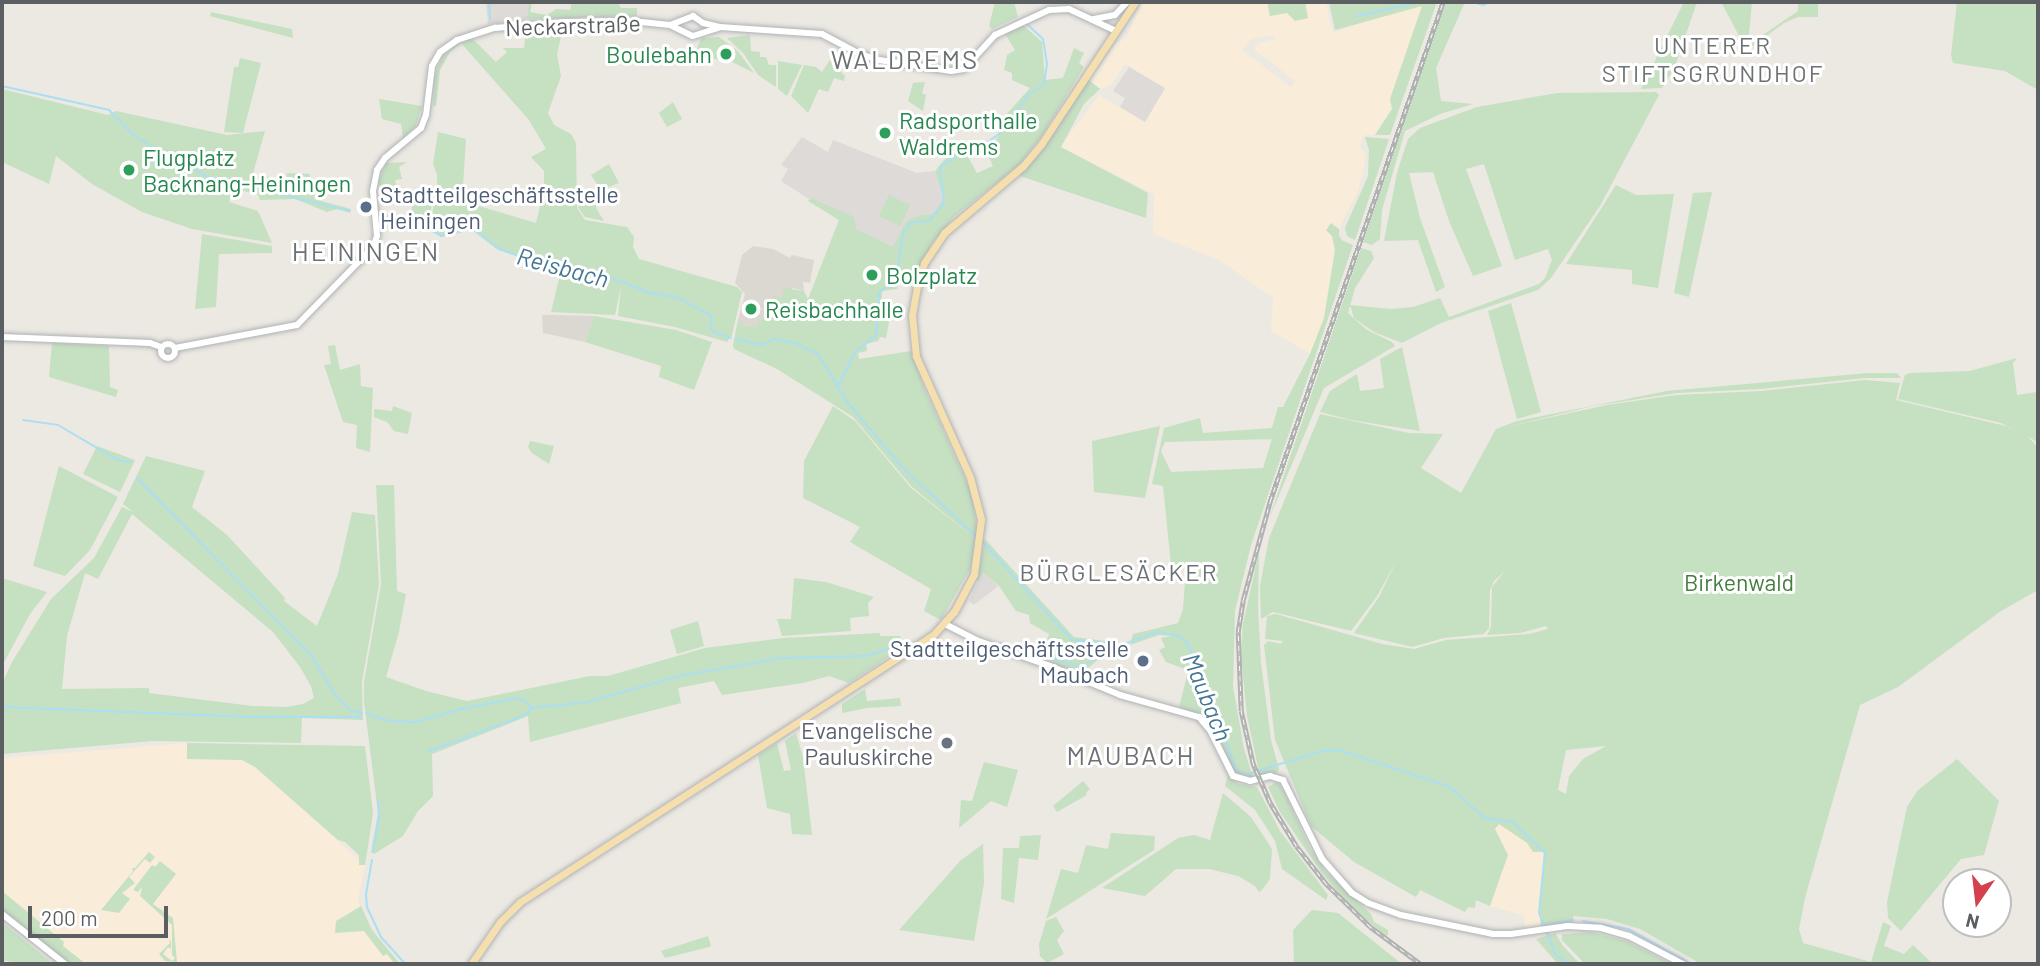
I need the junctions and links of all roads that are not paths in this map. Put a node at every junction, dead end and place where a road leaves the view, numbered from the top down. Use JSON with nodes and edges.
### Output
{"nodes":[{"id":1,"x":1128,"y":2,"type":"edge"},
{"id":2,"x":1135,"y":2,"type":"edge"},
{"id":3,"x":685,"y":19,"type":"junction"},
{"id":4,"x":1094,"y":19,"type":"junction"},
{"id":5,"x":703,"y":23,"type":"junction"},
{"id":6,"x":670,"y":25,"type":"junction"},
{"id":7,"x":720,"y":27,"type":"junction"},
{"id":8,"x":684,"y":29,"type":"junction"},
{"id":9,"x":1116,"y":31,"type":"junction"},
{"id":10,"x":702,"y":32,"type":"junction"},
{"id":11,"x":2,"y":337,"type":"edge"},
{"id":12,"x":161,"y":347,"type":"junction"},
{"id":13,"x":174,"y":348,"type":"junction"},
{"id":14,"x":945,"y":624,"type":"junction"},
{"id":15,"x":2,"y":914,"type":"edge"},
{"id":16,"x":65,"y":964,"type":"edge"},
{"id":17,"x":471,"y":964,"type":"edge"},
{"id":18,"x":1683,"y":964,"type":"edge"}],
"edges":[{"from":1,"to":4,"type":"street"},
{"from":1,"to":9,"type":"main road"},
{"from":2,"to":9,"type":"main road"},
{"from":3,"to":5,"type":"street"},
{"from":3,"to":6,"type":"street","name":"Neckarstraße"},
{"from":3,"to":8,"type":"street"},
{"from":4,"to":7,"type":"street"},
{"from":4,"to":9,"type":"street"},
{"from":5,"to":7,"type":"street"},
{"from":5,"to":10,"type":"street"},
{"from":6,"to":8,"type":"street","name":"Neckarstraße"},
{"from":6,"to":13,"type":"street","name":"Neckarstraße"},
{"from":7,"to":10,"type":"street"},
{"from":8,"to":10,"type":"street"},
{"from":9,"to":14,"type":"main road"},
{"from":11,"to":12,"type":"street"},
{"from":12,"to":13,"type":"street"},
{"from":12,"to":13,"type":"street"},
{"from":14,"to":17,"type":"main road"},
{"from":14,"to":18,"type":"street"},
{"from":15,"to":16,"type":"street"}]}
